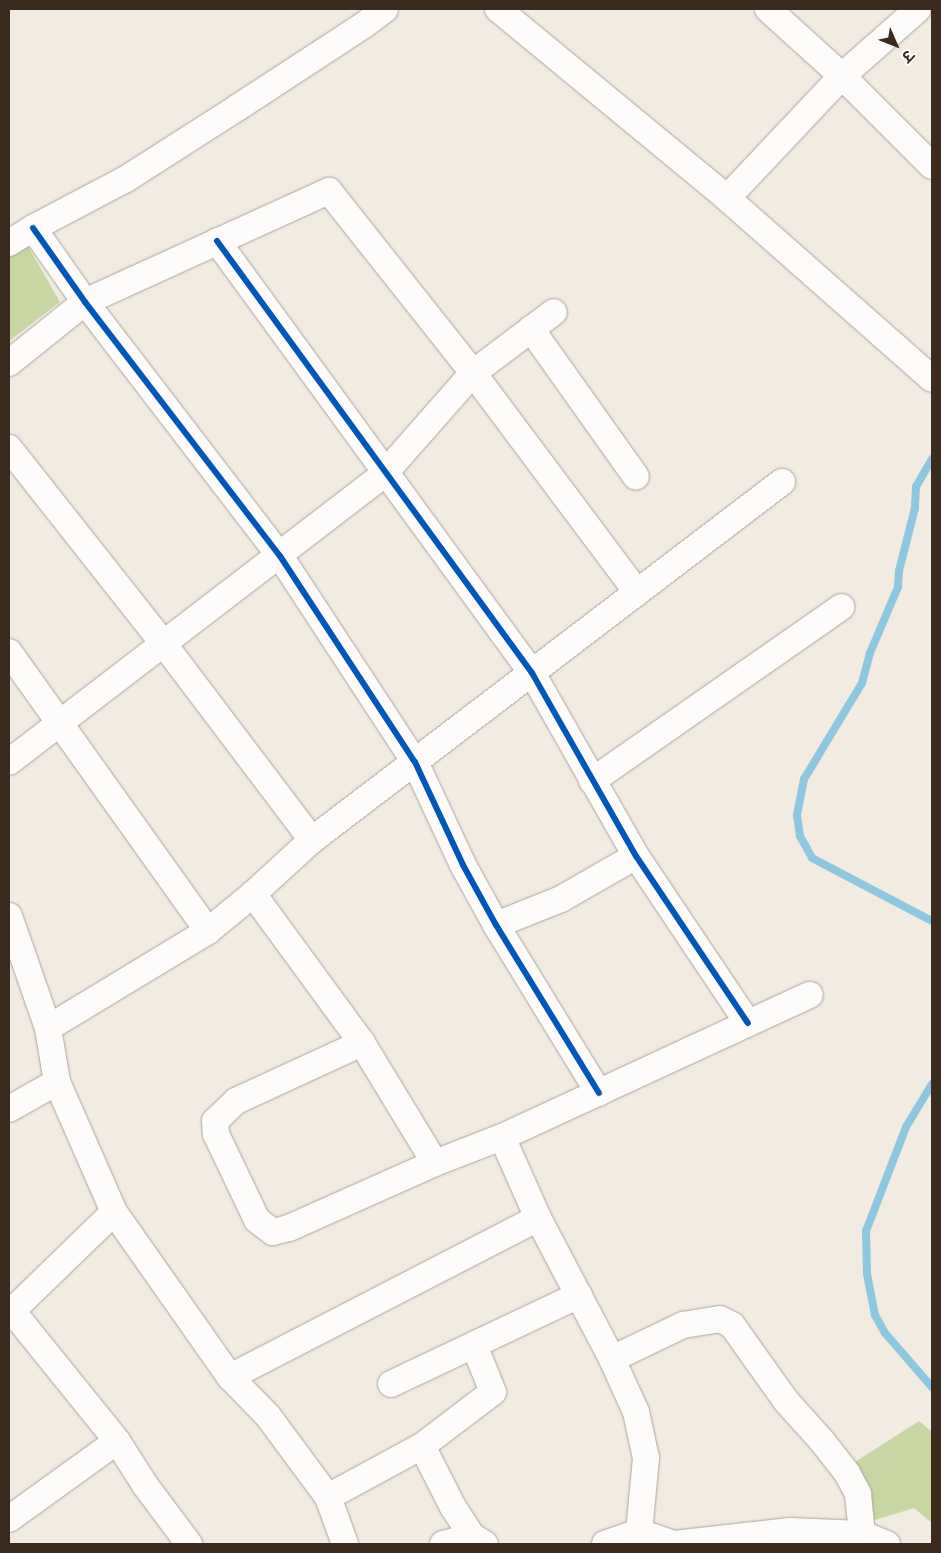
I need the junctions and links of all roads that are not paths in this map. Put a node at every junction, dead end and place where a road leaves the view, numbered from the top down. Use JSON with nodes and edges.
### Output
{"nodes":[{"id":1,"x":385,"y":9,"type":"edge"},
{"id":2,"x":498,"y":9,"type":"edge"},
{"id":3,"x":768,"y":9,"type":"edge"},
{"id":4,"x":918,"y":9,"type":"edge"},
{"id":5,"x":842,"y":76,"type":"junction"},
{"id":6,"x":932,"y":166,"type":"edge"},
{"id":7,"x":727,"y":198,"type":"junction"},
{"id":8,"x":33,"y":228,"type":"junction"},
{"id":9,"x":217,"y":241,"type":"junction"},
{"id":10,"x":9,"y":243,"type":"edge"},
{"id":11,"x":85,"y":302,"type":"junction"},
{"id":12,"x":554,"y":312,"type":"dead end"},
{"id":13,"x":531,"y":330,"type":"junction"},
{"id":14,"x":9,"y":363,"type":"edge"},
{"id":15,"x":473,"y":373,"type":"junction"},
{"id":16,"x":930,"y":374,"type":"edge"},
{"id":17,"x":9,"y":448,"type":"edge"},
{"id":18,"x":385,"y":473,"type":"junction"},
{"id":19,"x":636,"y":477,"type":"dead end"},
{"id":20,"x":782,"y":482,"type":"dead end"},
{"id":21,"x":280,"y":556,"type":"junction"},
{"id":22,"x":637,"y":592,"type":"junction"},
{"id":23,"x":841,"y":607,"type":"dead end"},
{"id":24,"x":163,"y":643,"type":"junction"},
{"id":25,"x":9,"y":652,"type":"edge"},
{"id":26,"x":532,"y":673,"type":"junction"},
{"id":27,"x":62,"y":724,"type":"junction"},
{"id":28,"x":9,"y":762,"type":"edge"},
{"id":29,"x":415,"y":762,"type":"junction"},
{"id":30,"x":592,"y":781,"type":"junction"},
{"id":31,"x":312,"y":840,"type":"junction"},
{"id":32,"x":636,"y":856,"type":"junction"},
{"id":33,"x":253,"y":894,"type":"junction"},
{"id":34,"x":9,"y":916,"type":"edge"},
{"id":35,"x":496,"y":924,"type":"junction"},
{"id":36,"x":208,"y":931,"type":"junction"},
{"id":37,"x":810,"y":995,"type":"dead end"},
{"id":38,"x":748,"y":1023,"type":"junction"},
{"id":39,"x":48,"y":1028,"type":"junction"},
{"id":40,"x":362,"y":1043,"type":"junction"},
{"id":41,"x":57,"y":1082,"type":"junction"},
{"id":42,"x":599,"y":1093,"type":"junction"},
{"id":43,"x":9,"y":1109,"type":"edge"},
{"id":44,"x":502,"y":1137,"type":"junction"},
{"id":45,"x":435,"y":1163,"type":"junction"},
{"id":46,"x":114,"y":1212,"type":"junction"},
{"id":47,"x":538,"y":1218,"type":"junction"},
{"id":48,"x":579,"y":1295,"type":"junction"},
{"id":49,"x":10,"y":1309,"type":"edge"},
{"id":50,"x":474,"y":1345,"type":"junction"},
{"id":51,"x":612,"y":1359,"type":"junction"},
{"id":52,"x":230,"y":1377,"type":"junction"},
{"id":53,"x":391,"y":1384,"type":"dead end"},
{"id":54,"x":117,"y":1440,"type":"junction"},
{"id":55,"x":422,"y":1446,"type":"junction"},
{"id":56,"x":328,"y":1497,"type":"junction"},
{"id":57,"x":9,"y":1519,"type":"edge"},
{"id":58,"x":639,"y":1532,"type":"junction"},
{"id":59,"x":845,"y":1537,"type":"edge"},
{"id":60,"x":479,"y":1540,"type":"edge"},
{"id":61,"x":189,"y":1544,"type":"edge"},
{"id":62,"x":345,"y":1544,"type":"edge"},
{"id":63,"x":443,"y":1544,"type":"edge"},
{"id":64,"x":606,"y":1544,"type":"edge"},
{"id":65,"x":674,"y":1544,"type":"edge"},
{"id":66,"x":887,"y":1544,"type":"edge"}],
"edges":[{"from":1,"to":8,"type":"street"},
{"from":2,"to":7,"type":"street"},
{"from":3,"to":5,"type":"street"},
{"from":4,"to":5,"type":"street"},
{"from":5,"to":6,"type":"street"},
{"from":5,"to":7,"type":"street"},
{"from":7,"to":16,"type":"street"},
{"from":8,"to":10,"type":"street"},
{"from":8,"to":11,"type":"street"},
{"from":9,"to":11,"type":"street"},
{"from":9,"to":15,"type":"street"},
{"from":9,"to":18,"type":"street"},
{"from":11,"to":14,"type":"street"},
{"from":11,"to":21,"type":"street"},
{"from":12,"to":13,"type":"street"},
{"from":13,"to":15,"type":"street"},
{"from":13,"to":19,"type":"street"},
{"from":15,"to":18,"type":"street"},
{"from":15,"to":22,"type":"street"},
{"from":17,"to":24,"type":"street"},
{"from":18,"to":21,"type":"street"},
{"from":18,"to":26,"type":"street"},
{"from":20,"to":22,"type":"street"},
{"from":21,"to":24,"type":"street"},
{"from":21,"to":29,"type":"street"},
{"from":22,"to":26,"type":"street"},
{"from":23,"to":30,"type":"street"},
{"from":24,"to":27,"type":"street"},
{"from":24,"to":31,"type":"street"},
{"from":25,"to":27,"type":"street"},
{"from":26,"to":29,"type":"street"},
{"from":26,"to":30,"type":"street"},
{"from":27,"to":28,"type":"street"},
{"from":27,"to":36,"type":"street"},
{"from":29,"to":31,"type":"street"},
{"from":29,"to":35,"type":"street"},
{"from":30,"to":32,"type":"street"},
{"from":31,"to":33,"type":"street"},
{"from":32,"to":35,"type":"street"},
{"from":32,"to":38,"type":"street"},
{"from":33,"to":36,"type":"street"},
{"from":33,"to":40,"type":"street"},
{"from":34,"to":39,"type":"street"},
{"from":35,"to":42,"type":"street"},
{"from":36,"to":39,"type":"street"},
{"from":37,"to":38,"type":"street"},
{"from":38,"to":42,"type":"street"},
{"from":39,"to":41,"type":"street"},
{"from":40,"to":45,"type":"street"},
{"from":40,"to":45,"type":"street"},
{"from":41,"to":43,"type":"street"},
{"from":41,"to":46,"type":"street"},
{"from":42,"to":44,"type":"street"},
{"from":44,"to":45,"type":"street"},
{"from":44,"to":47,"type":"street"},
{"from":46,"to":49,"type":"street"},
{"from":46,"to":52,"type":"street"},
{"from":47,"to":48,"type":"street"},
{"from":47,"to":52,"type":"street"},
{"from":48,"to":50,"type":"street"},
{"from":48,"to":51,"type":"street"},
{"from":49,"to":54,"type":"street"},
{"from":50,"to":53,"type":"street"},
{"from":50,"to":55,"type":"street"},
{"from":51,"to":58,"type":"street"},
{"from":51,"to":59,"type":"street"},
{"from":52,"to":56,"type":"street"},
{"from":54,"to":57,"type":"street"},
{"from":54,"to":61,"type":"street"},
{"from":55,"to":56,"type":"street"},
{"from":55,"to":60,"type":"street"},
{"from":56,"to":62,"type":"street"},
{"from":58,"to":64,"type":"street"},
{"from":58,"to":65,"type":"street"},
{"from":59,"to":65,"type":"street"},
{"from":59,"to":66,"type":"street"},
{"from":60,"to":63,"type":"street"}]}
